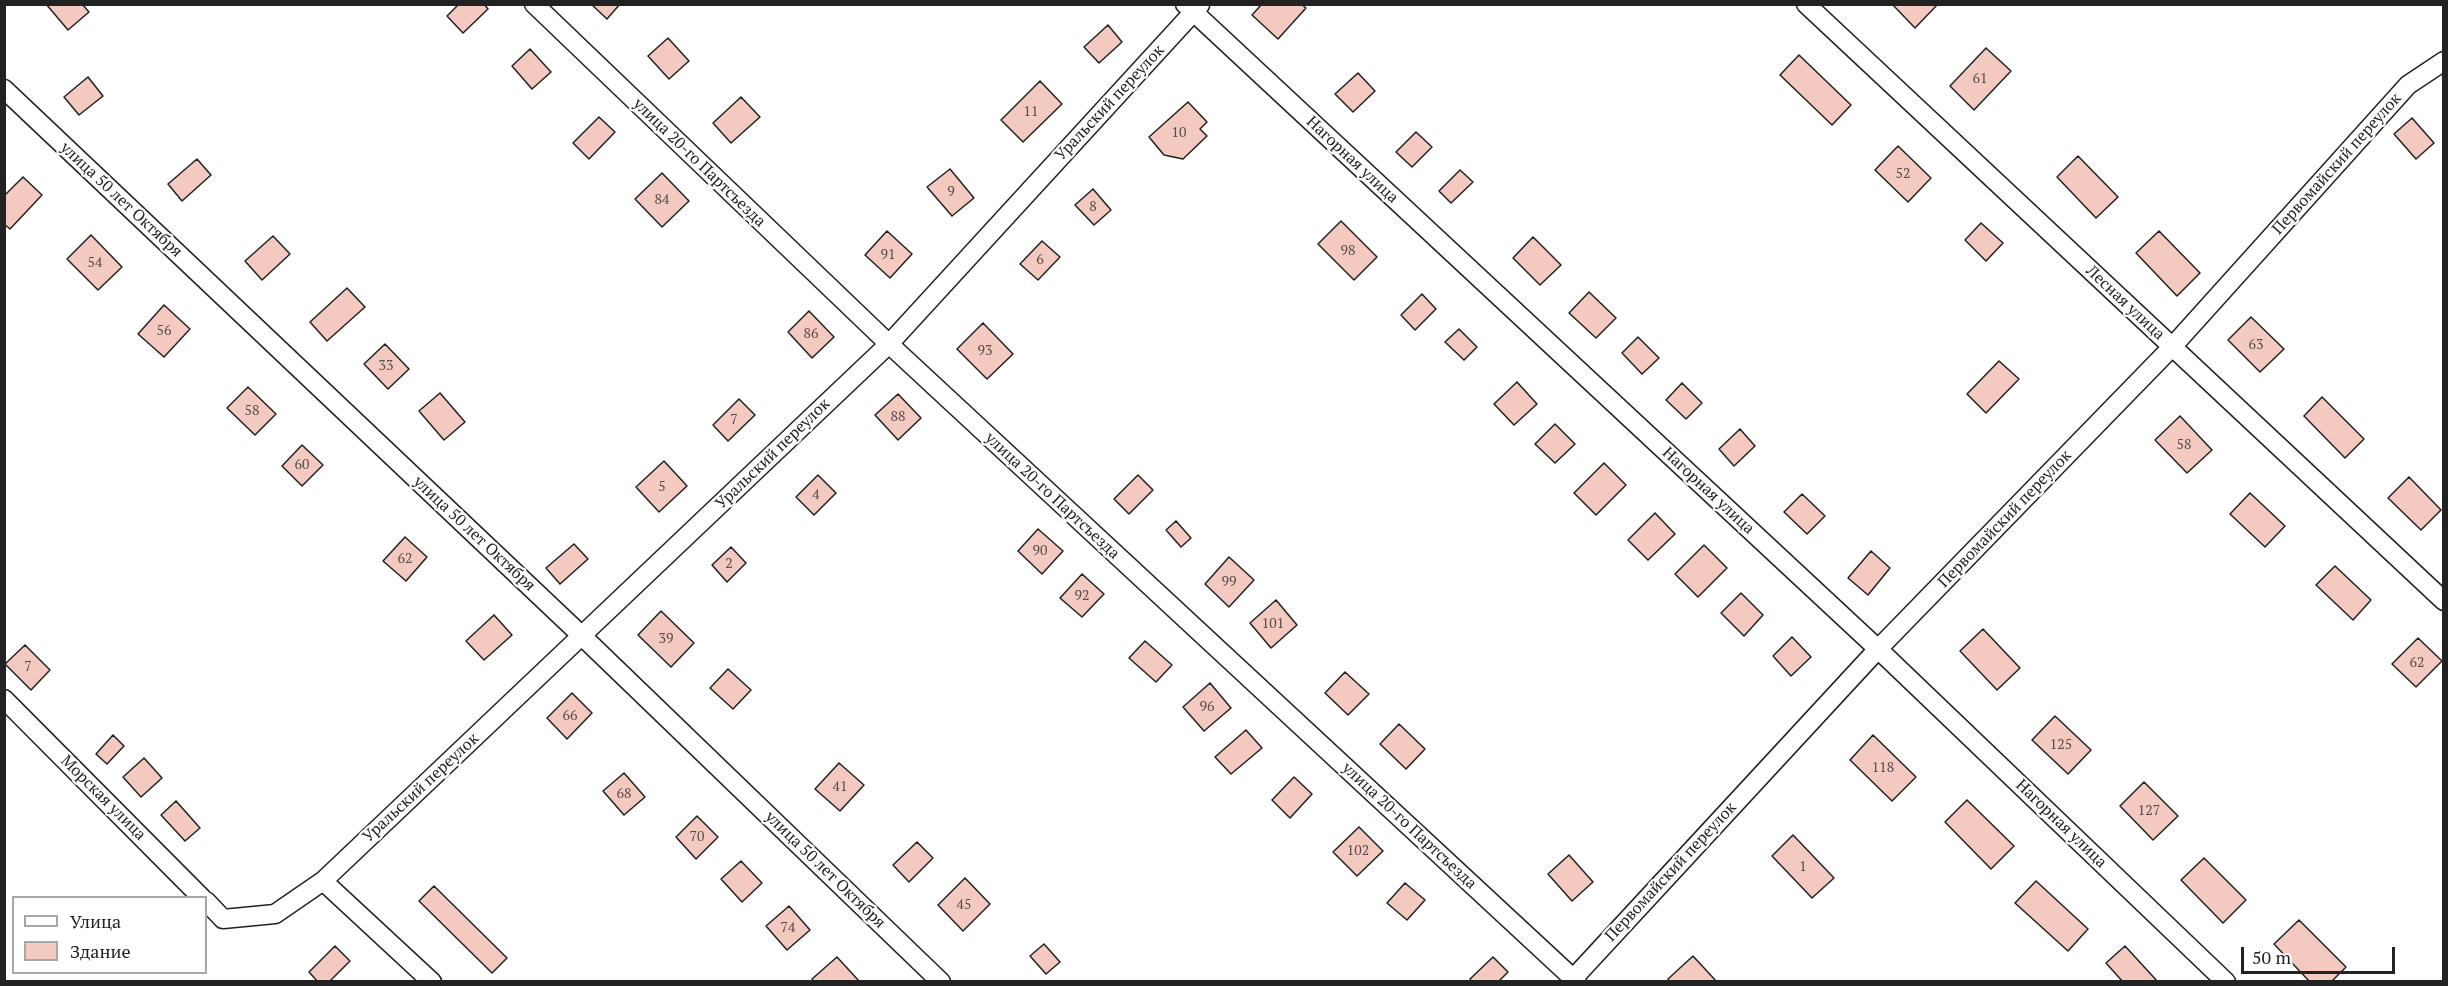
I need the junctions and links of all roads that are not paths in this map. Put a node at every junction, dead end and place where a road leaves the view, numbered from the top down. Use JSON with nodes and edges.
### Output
{"nodes":[{"id":1,"x":534,"y":4,"type":"edge"},
{"id":2,"x":1806,"y":4,"type":"edge"},
{"id":3,"x":1193,"y":7,"type":"edge"},
{"id":4,"x":2444,"y":61,"type":"edge"},
{"id":5,"x":4,"y":89,"type":"edge"},
{"id":6,"x":889,"y":344,"type":"junction"},
{"id":7,"x":2172,"y":347,"type":"junction"},
{"id":8,"x":2444,"y":601,"type":"edge"},
{"id":9,"x":582,"y":636,"type":"junction"},
{"id":10,"x":1878,"y":649,"type":"junction"},
{"id":11,"x":4,"y":699,"type":"edge"},
{"id":12,"x":323,"y":881,"type":"junction"},
{"id":13,"x":201,"y":896,"type":"edge"},
{"id":14,"x":207,"y":902,"type":"edge"},
{"id":15,"x":1573,"y":980,"type":"edge"},
{"id":16,"x":432,"y":981,"type":"edge"},
{"id":17,"x":941,"y":981,"type":"edge"},
{"id":18,"x":2226,"y":981,"type":"edge"}],
"edges":[{"from":1,"to":6,"type":"street","name":"улица 20-го Партсъезда"},
{"from":2,"to":7,"type":"street","name":"Лесная улица"},
{"from":3,"to":6,"type":"street","name":"Уральский переулок"},
{"from":3,"to":10,"type":"street","name":"Нагорная улица"},
{"from":4,"to":7,"type":"street","name":"Первомайский переулок"},
{"from":5,"to":9,"type":"street","name":"улица 50 лет Октября"},
{"from":6,"to":9,"type":"street","name":"Уральский переулок"},
{"from":6,"to":15,"type":"street","name":"улица 20-го Партсъезда"},
{"from":7,"to":8,"type":"street","name":"Лесная улица"},
{"from":7,"to":10,"type":"street","name":"Первомайский переулок"},
{"from":9,"to":12,"type":"street","name":"Уральский переулок"},
{"from":9,"to":17,"type":"street","name":"улица 50 лет Октября"},
{"from":10,"to":15,"type":"street","name":"Первомайский переулок"},
{"from":10,"to":18,"type":"street","name":"Нагорная улица"},
{"from":11,"to":13,"type":"street","name":"Морская улица"},
{"from":12,"to":14,"type":"street"},
{"from":12,"to":16,"type":"street"}]}
